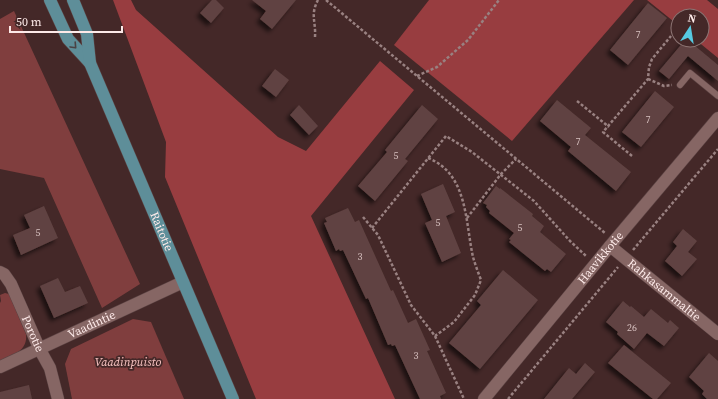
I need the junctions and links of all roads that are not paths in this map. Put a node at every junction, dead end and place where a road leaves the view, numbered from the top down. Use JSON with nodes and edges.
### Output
{"nodes":[{"id":1,"x":50,"y":0,"type":"edge"},
{"id":2,"x":73,"y":0,"type":"edge"},
{"id":3,"x":90,"y":64,"type":"junction"},
{"id":4,"x":680,"y":85,"type":"road end"},
{"id":5,"x":718,"y":96,"type":"edge"},
{"id":6,"x":718,"y":118,"type":"edge"},
{"id":7,"x":612,"y":244,"type":"junction"},
{"id":8,"x":0,"y":272,"type":"edge"},
{"id":9,"x":183,"y":282,"type":"junction"},
{"id":10,"x":718,"y":334,"type":"edge"},
{"id":11,"x":40,"y":350,"type":"junction"},
{"id":12,"x":0,"y":367,"type":"edge"},
{"id":13,"x":58,"y":399,"type":"edge"},
{"id":14,"x":233,"y":399,"type":"edge"},
{"id":15,"x":484,"y":399,"type":"edge"}],
"edges":[{"from":1,"to":3,"type":"main road","name":"Raitotie","one_way":true},
{"from":2,"to":3,"type":"main road","name":"Raitotie"},
{"from":3,"to":9,"type":"main road","name":"Raitotie"},
{"from":4,"to":5,"type":"lane"},
{"from":6,"to":7,"type":"street","name":"Haavikkotie"},
{"from":7,"to":10,"type":"street","name":"Rahkasammaltie"},
{"from":7,"to":15,"type":"street","name":"Haavikkotie"},
{"from":8,"to":11,"type":"street","name":"Porotie"},
{"from":9,"to":11,"type":"street","name":"Vaadintie"},
{"from":9,"to":14,"type":"main road","name":"Raitotie"},
{"from":11,"to":12,"type":"street","name":"Vaadintie"},
{"from":11,"to":13,"type":"street","name":"Porotie"}]}
